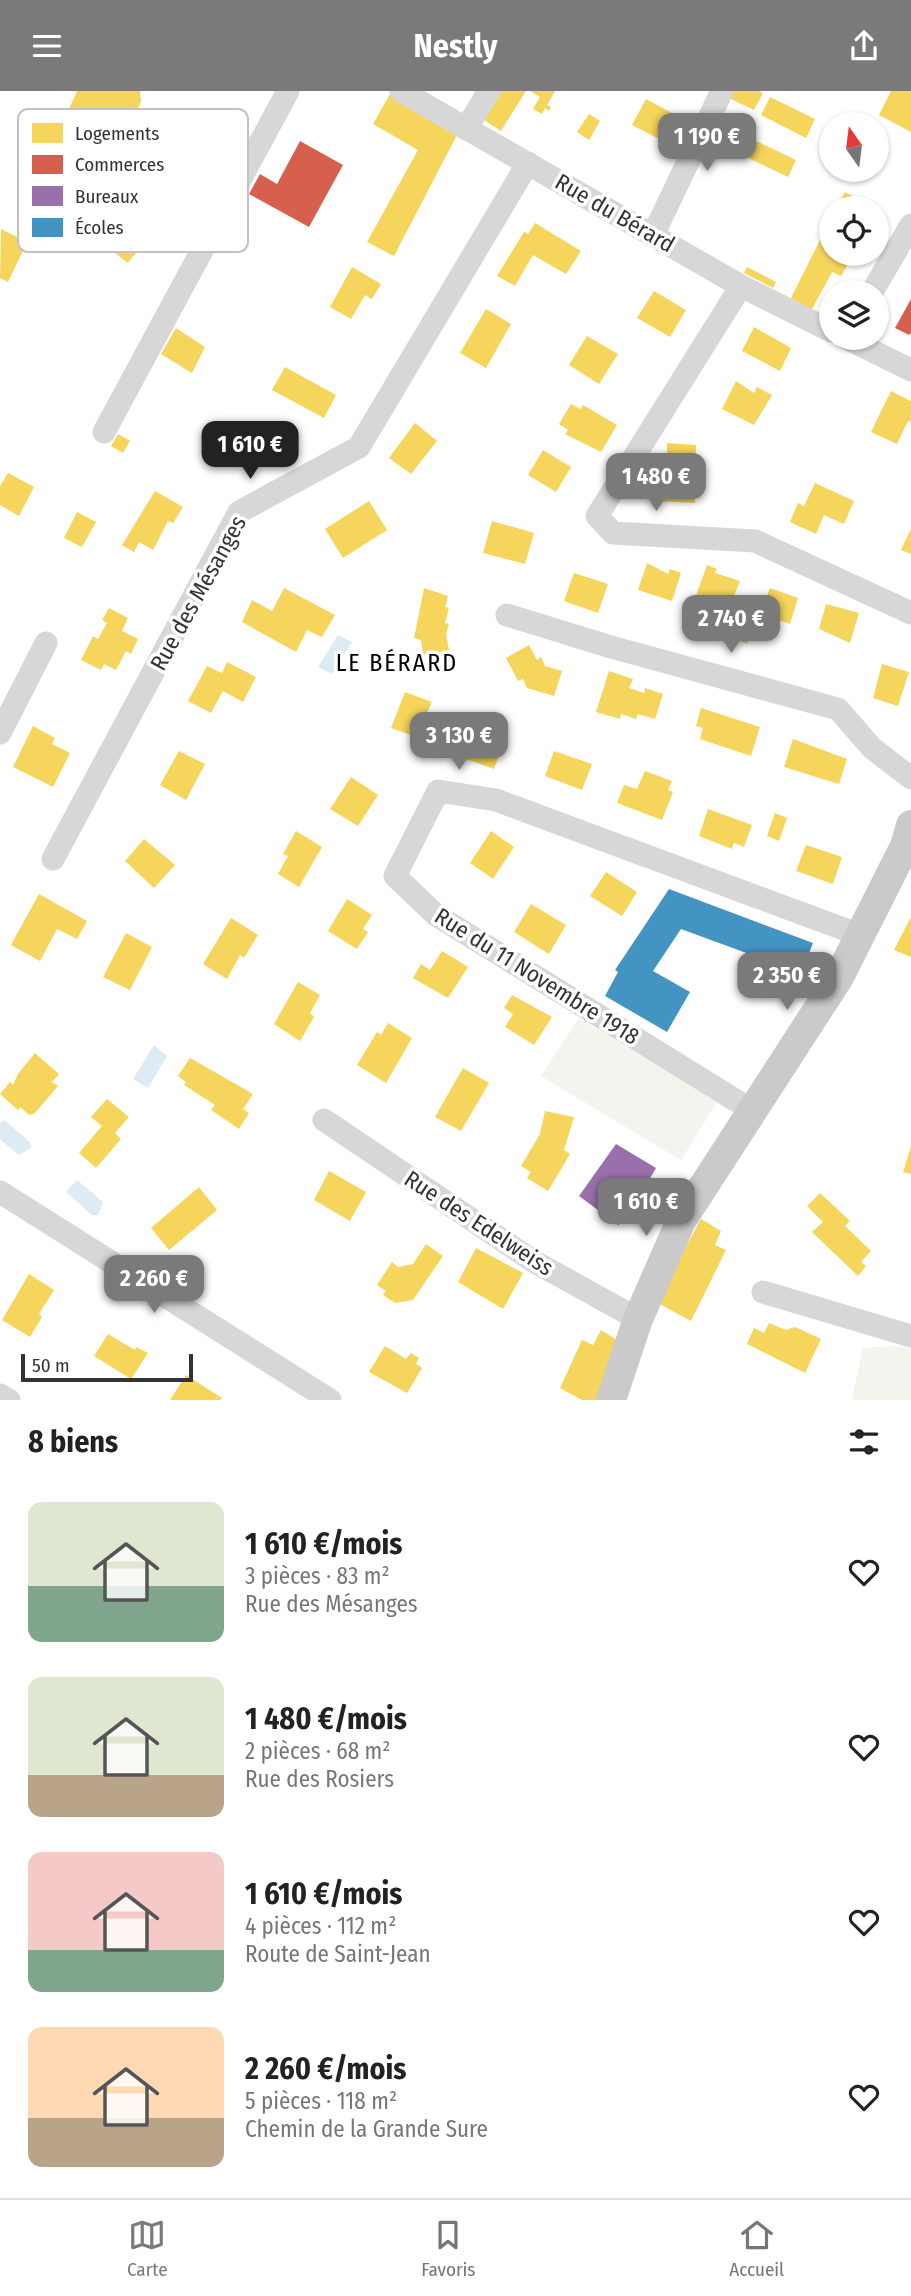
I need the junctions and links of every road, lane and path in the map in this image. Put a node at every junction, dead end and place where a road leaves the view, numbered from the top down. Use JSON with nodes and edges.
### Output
{"nodes":[{"id":1,"x":288,"y":91,"type":"edge"},
{"id":2,"x":401,"y":91,"type":"edge"},
{"id":3,"x":489,"y":91,"type":"edge"},
{"id":4,"x":722,"y":91,"type":"edge"},
{"id":5,"x":466,"y":129,"type":"junction"},
{"id":6,"x":528,"y":163,"type":"junction"},
{"id":7,"x":248,"y":165,"type":"edge"},
{"id":8,"x":911,"y":225,"type":"edge"},
{"id":9,"x":653,"y":235,"type":"junction"},
{"id":10,"x":201,"y":252,"type":"edge"},
{"id":11,"x":879,"y":280,"type":"edge"},
{"id":12,"x":741,"y":286,"type":"junction"},
{"id":13,"x":819,"y":325,"type":"edge"},
{"id":14,"x":870,"y":350,"type":"edge"},
{"id":15,"x":911,"y":370,"type":"edge"},
{"id":16,"x":104,"y":432,"type":"dead end"},
{"id":17,"x":911,"y":613,"type":"edge"},
{"id":18,"x":507,"y":615,"type":"dead end"},
{"id":19,"x":46,"y":643,"type":"dead end"},
{"id":20,"x":0,"y":733,"type":"edge"},
{"id":21,"x":911,"y":778,"type":"edge"},
{"id":22,"x":911,"y":825,"type":"edge"},
{"id":23,"x":52,"y":859,"type":"dead end"},
{"id":24,"x":860,"y":935,"type":"junction"},
{"id":25,"x":753,"y":1111,"type":"junction"},
{"id":26,"x":324,"y":1120,"type":"dead end"},
{"id":27,"x":0,"y":1192,"type":"edge"},
{"id":28,"x":763,"y":1292,"type":"dead end"},
{"id":29,"x":638,"y":1319,"type":"junction"},
{"id":30,"x":911,"y":1336,"type":"edge"},
{"id":31,"x":0,"y":1395,"type":"edge"},
{"id":32,"x":9,"y":1400,"type":"edge"},
{"id":33,"x":330,"y":1400,"type":"edge"},
{"id":34,"x":611,"y":1400,"type":"edge"}],
"edges":[{"from":1,"to":7,"type":"street"},
{"from":2,"to":5,"type":"street","name":"Rue du Bérard"},
{"from":3,"to":5,"type":"street"},
{"from":4,"to":9,"type":"street"},
{"from":5,"to":6,"type":"street","name":"Rue du Bérard"},
{"from":6,"to":9,"type":"street","name":"Rue du Bérard"},
{"from":6,"to":23,"type":"street","name":"Rue des Mésanges"},
{"from":8,"to":11,"type":"street"},
{"from":9,"to":12,"type":"street","name":"Rue du Bérard"},
{"from":10,"to":16,"type":"street"},
{"from":12,"to":13,"type":"street","name":"Rue du Bérard"},
{"from":12,"to":17,"type":"street"},
{"from":14,"to":15,"type":"street"},
{"from":18,"to":21,"type":"street"},
{"from":19,"to":20,"type":"street"},
{"from":22,"to":24,"type":"main road"},
{"from":24,"to":25,"type":"main road"},
{"from":24,"to":25,"type":"street","name":"Rue du 11 Novembre 1918"},
{"from":25,"to":29,"type":"main road"},
{"from":26,"to":29,"type":"street","name":"Rue des Edelweiss"},
{"from":27,"to":33,"type":"street"},
{"from":28,"to":30,"type":"street"},
{"from":29,"to":34,"type":"main road"},
{"from":31,"to":32,"type":"street"}]}
